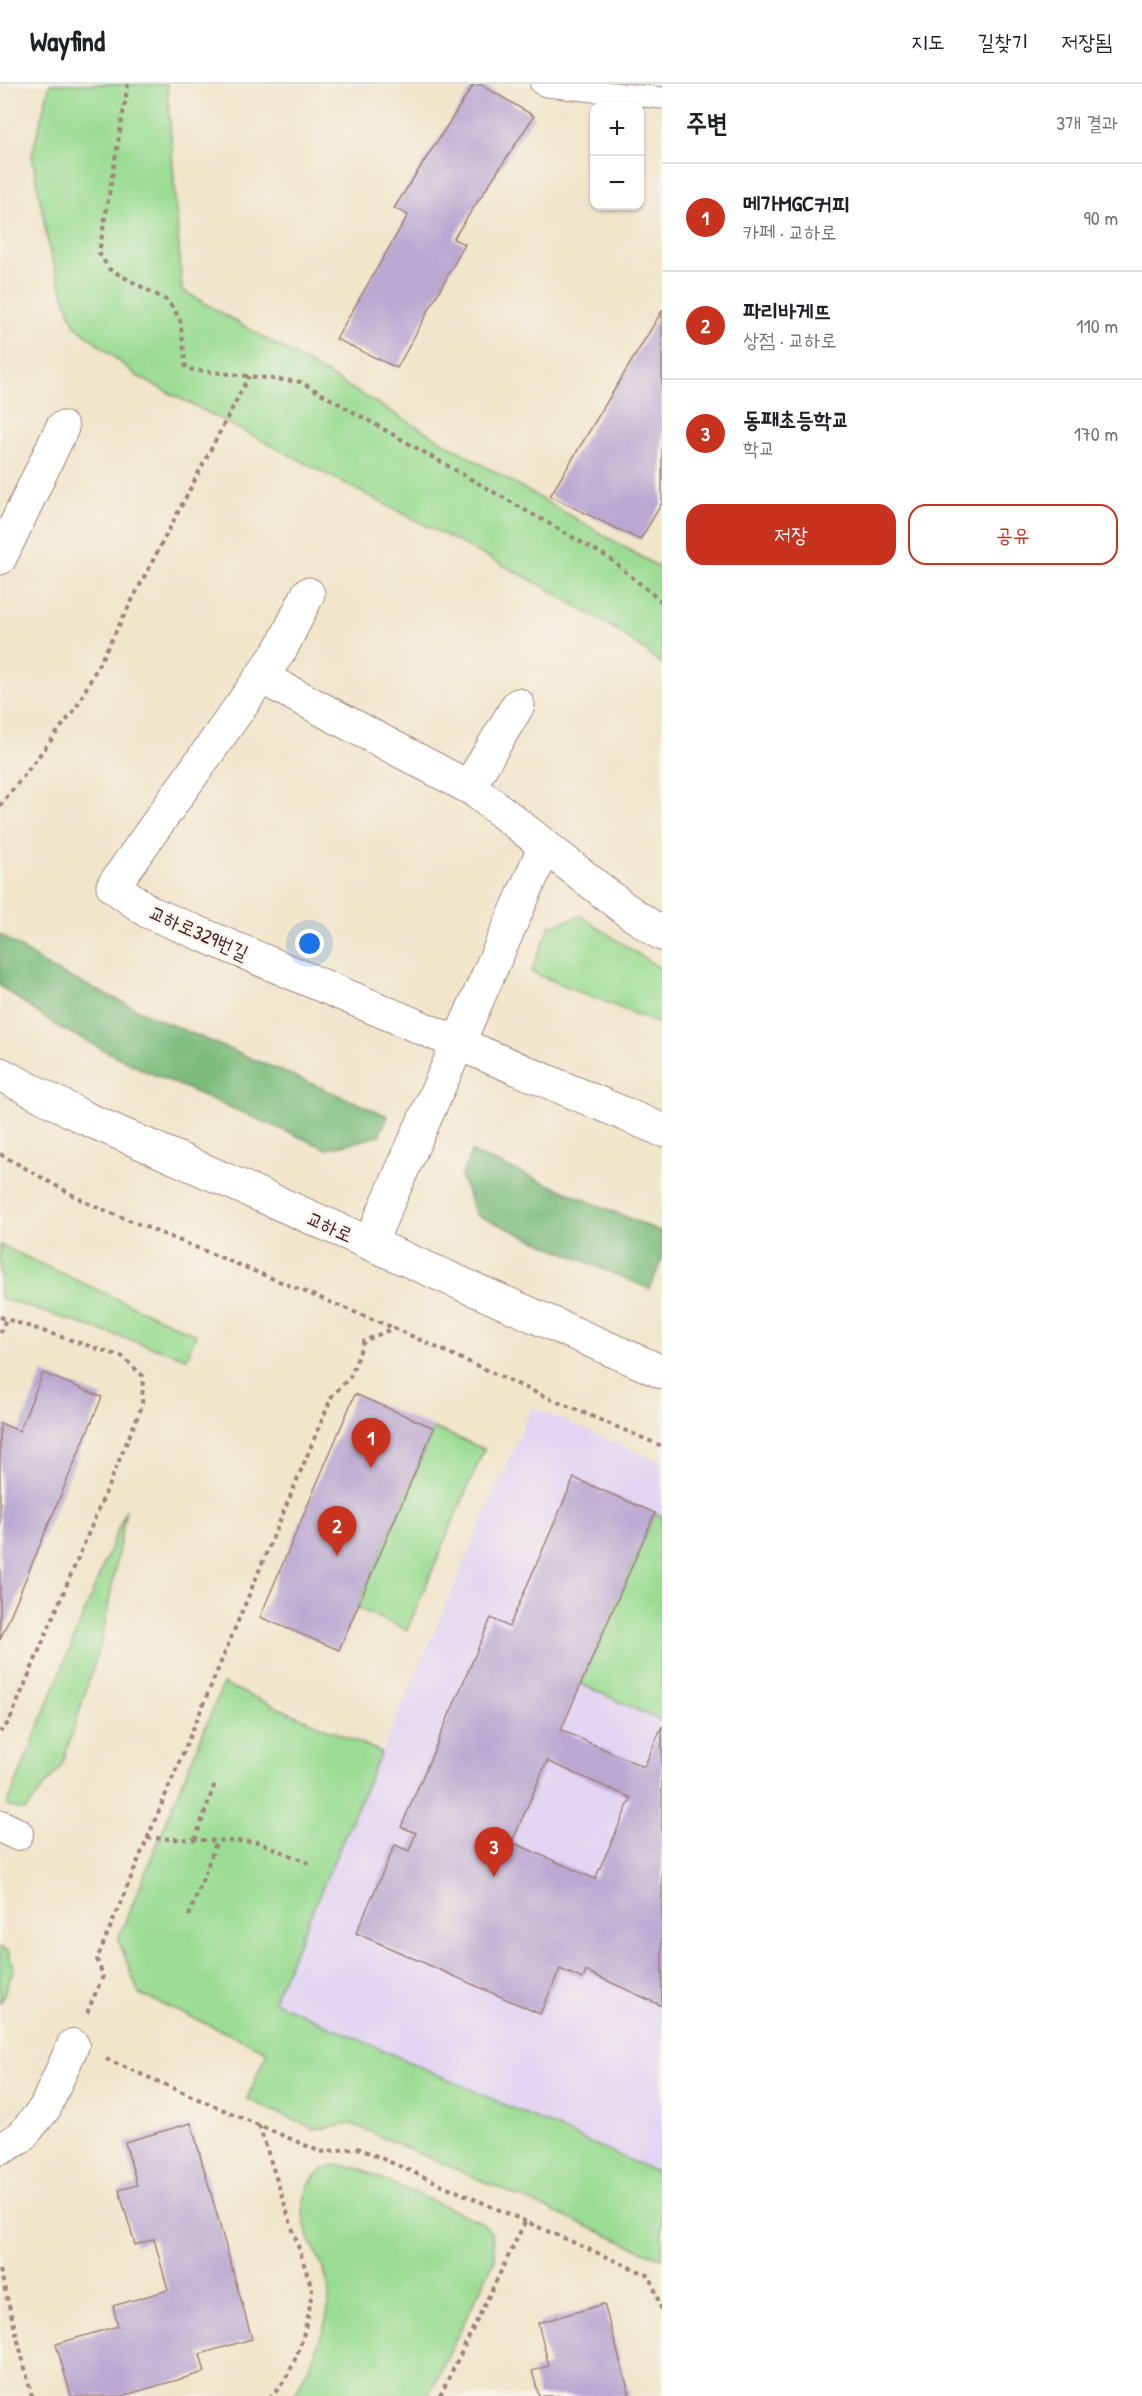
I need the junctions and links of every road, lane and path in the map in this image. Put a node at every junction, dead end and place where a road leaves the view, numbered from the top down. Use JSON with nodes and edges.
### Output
{"nodes":[{"id":1,"x":128,"y":84,"type":"edge"},
{"id":2,"x":541,"y":84,"type":"edge"},
{"id":3,"x":662,"y":98,"type":"edge"},
{"id":4,"x":249,"y":376,"type":"junction"},
{"id":5,"x":62,"y":428,"type":"dead end"},
{"id":6,"x":2,"y":552,"type":"edge"},
{"id":7,"x":308,"y":594,"type":"dead end"},
{"id":8,"x":662,"y":602,"type":"edge"},
{"id":9,"x":261,"y":677,"type":"junction"},
{"id":10,"x":518,"y":705,"type":"dead end"},
{"id":11,"x":469,"y":786,"type":"junction"},
{"id":12,"x":0,"y":806,"type":"edge"},
{"id":13,"x":545,"y":846,"type":"junction"},
{"id":14,"x":661,"y":932,"type":"edge"},
{"id":15,"x":458,"y":1043,"type":"junction"},
{"id":16,"x":0,"y":1074,"type":"edge"},
{"id":17,"x":662,"y":1130,"type":"edge"},
{"id":18,"x":0,"y":1154,"type":"edge"},
{"id":19,"x":370,"y":1243,"type":"junction"},
{"id":20,"x":0,"y":1317,"type":"edge"},
{"id":21,"x":6,"y":1319,"type":"junction"},
{"id":22,"x":394,"y":1328,"type":"junction"},
{"id":23,"x":0,"y":1333,"type":"edge"},
{"id":24,"x":662,"y":1372,"type":"edge"},
{"id":25,"x":662,"y":1446,"type":"edge"},
{"id":26,"x":0,"y":1732,"type":"edge"},
{"id":27,"x":215,"y":1784,"type":"dead end"},
{"id":28,"x":147,"y":1838,"type":"junction"},
{"id":29,"x":195,"y":1840,"type":"junction"},
{"id":30,"x":217,"y":1840,"type":"junction"},
{"id":31,"x":309,"y":1863,"type":"dead end"},
{"id":32,"x":189,"y":1916,"type":"dead end"},
{"id":33,"x":73,"y":2045,"type":"junction"},
{"id":34,"x":259,"y":2125,"type":"junction"},
{"id":35,"x":0,"y":2149,"type":"edge"},
{"id":36,"x":525,"y":2222,"type":"junction"},
{"id":37,"x":0,"y":2270,"type":"edge"},
{"id":38,"x":662,"y":2312,"type":"edge"},
{"id":39,"x":32,"y":2396,"type":"edge"},
{"id":40,"x":271,"y":2396,"type":"edge"},
{"id":41,"x":440,"y":2396,"type":"edge"}],
"edges":[{"from":1,"to":4,"type":"path"},
{"from":2,"to":3,"type":"lane"},
{"from":4,"to":8,"type":"path"},
{"from":4,"to":12,"type":"path"},
{"from":5,"to":6,"type":"street"},
{"from":7,"to":9,"type":"street","name":"교하로329번길"},
{"from":9,"to":11,"type":"street"},
{"from":9,"to":15,"type":"street","name":"교하로329번길"},
{"from":10,"to":11,"type":"street"},
{"from":11,"to":13,"type":"street"},
{"from":13,"to":14,"type":"street"},
{"from":13,"to":15,"type":"street"},
{"from":15,"to":17,"type":"street","name":"교하로329번길"},
{"from":15,"to":19,"type":"street"},
{"from":16,"to":19,"type":"street","name":"교하로"},
{"from":18,"to":22,"type":"path"},
{"from":19,"to":24,"type":"street","name":"교하로"},
{"from":20,"to":21,"type":"path"},
{"from":21,"to":23,"type":"path"},
{"from":21,"to":26,"type":"path"},
{"from":22,"to":25,"type":"path"},
{"from":22,"to":28,"type":"path"},
{"from":27,"to":29,"type":"path"},
{"from":28,"to":29,"type":"path"},
{"from":28,"to":33,"type":"path"},
{"from":29,"to":30,"type":"path"},
{"from":30,"to":31,"type":"path"},
{"from":30,"to":32,"type":"path"},
{"from":33,"to":34,"type":"path"},
{"from":33,"to":35,"type":"street"},
{"from":34,"to":36,"type":"path"},
{"from":34,"to":40,"type":"path"},
{"from":36,"to":38,"type":"path"},
{"from":36,"to":41,"type":"path"},
{"from":37,"to":39,"type":"path"}]}
